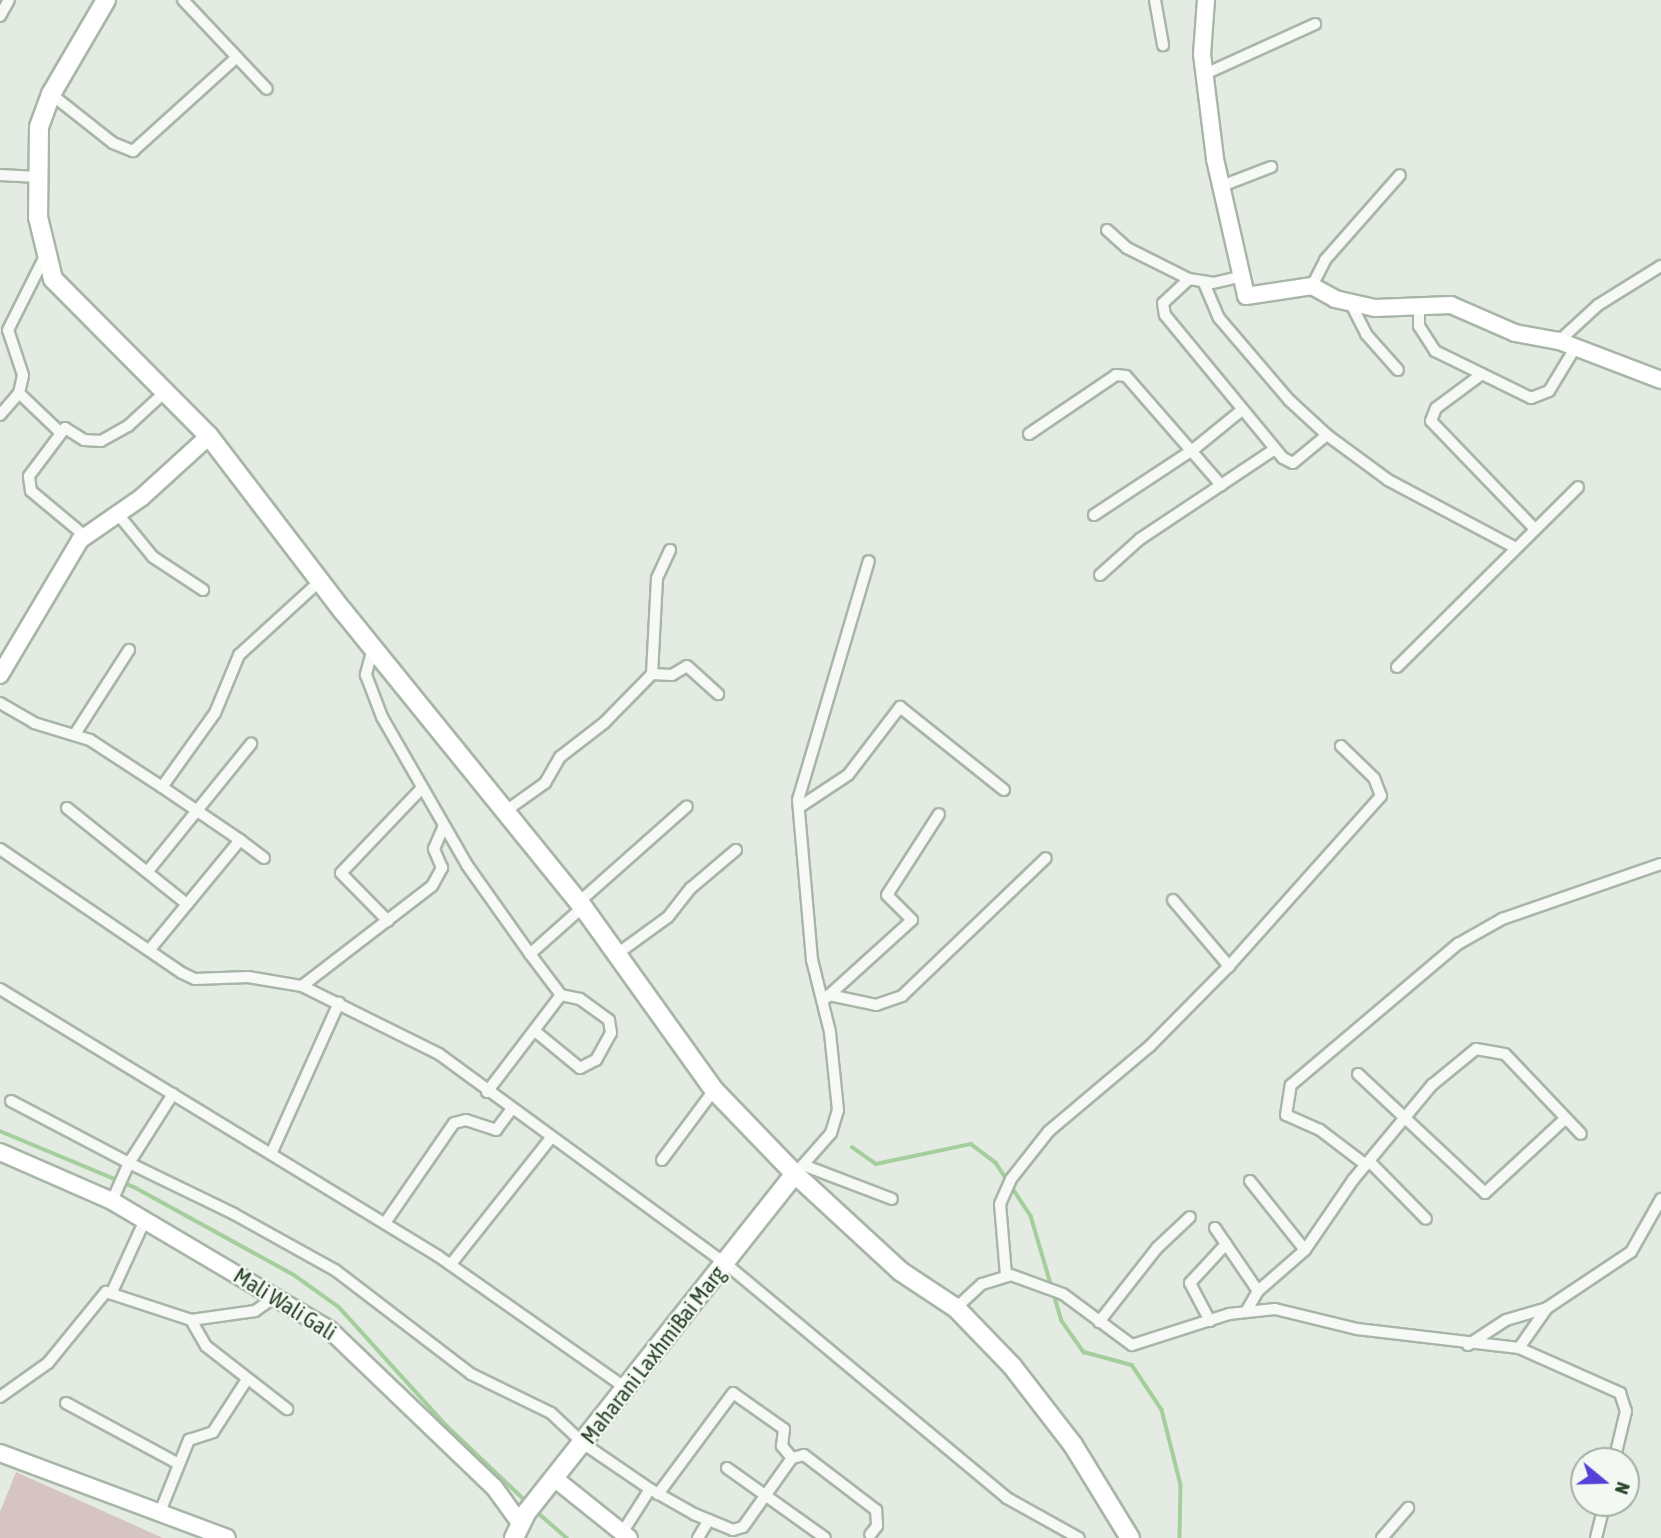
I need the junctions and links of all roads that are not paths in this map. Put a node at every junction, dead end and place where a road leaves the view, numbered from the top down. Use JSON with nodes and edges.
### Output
{"nodes":[{"id":1,"x":9,"y":0,"type":"edge"},
{"id":2,"x":106,"y":0,"type":"edge"},
{"id":3,"x":183,"y":0,"type":"edge"},
{"id":4,"x":1155,"y":0,"type":"edge"},
{"id":5,"x":1206,"y":0,"type":"edge"},
{"id":6,"x":0,"y":16,"type":"edge"},
{"id":7,"x":1315,"y":24,"type":"dead end"},
{"id":8,"x":1163,"y":45,"type":"dead end"},
{"id":9,"x":237,"y":57,"type":"junction"},
{"id":10,"x":1205,"y":74,"type":"junction"},
{"id":11,"x":267,"y":89,"type":"dead end"},
{"id":12,"x":51,"y":94,"type":"junction"},
{"id":13,"x":1271,"y":167,"type":"dead end"},
{"id":14,"x":0,"y":175,"type":"edge"},
{"id":15,"x":1400,"y":175,"type":"dead end"},
{"id":16,"x":38,"y":177,"type":"junction"},
{"id":17,"x":1219,"y":187,"type":"junction"},
{"id":18,"x":1107,"y":230,"type":"dead end"},
{"id":19,"x":47,"y":252,"type":"junction"},
{"id":20,"x":1661,"y":266,"type":"edge"},
{"id":21,"x":1238,"y":277,"type":"junction"},
{"id":22,"x":1189,"y":279,"type":"junction"},
{"id":23,"x":1204,"y":283,"type":"junction"},
{"id":24,"x":1312,"y":286,"type":"junction"},
{"id":25,"x":1351,"y":304,"type":"junction"},
{"id":26,"x":1419,"y":306,"type":"junction"},
{"id":27,"x":1559,"y":341,"type":"junction"},
{"id":28,"x":1575,"y":348,"type":"junction"},
{"id":29,"x":1398,"y":370,"type":"dead end"},
{"id":30,"x":1482,"y":374,"type":"junction"},
{"id":31,"x":1661,"y":380,"type":"edge"},
{"id":32,"x":167,"y":390,"type":"junction"},
{"id":33,"x":19,"y":393,"type":"junction"},
{"id":34,"x":1242,"y":410,"type":"junction"},
{"id":35,"x":0,"y":415,"type":"edge"},
{"id":36,"x":60,"y":432,"type":"junction"},
{"id":37,"x":1029,"y":435,"type":"dead end"},
{"id":38,"x":1327,"y":435,"type":"junction"},
{"id":39,"x":209,"y":436,"type":"junction"},
{"id":40,"x":1194,"y":449,"type":"junction"},
{"id":41,"x":1275,"y":449,"type":"junction"},
{"id":42,"x":1222,"y":485,"type":"junction"},
{"id":43,"x":1578,"y":486,"type":"dead end"},
{"id":44,"x":117,"y":513,"type":"junction"},
{"id":45,"x":1094,"y":515,"type":"dead end"},
{"id":46,"x":1534,"y":528,"type":"junction"},
{"id":47,"x":85,"y":536,"type":"junction"},
{"id":48,"x":1514,"y":547,"type":"junction"},
{"id":49,"x":670,"y":550,"type":"dead end"},
{"id":50,"x":869,"y":561,"type":"dead end"},
{"id":51,"x":1100,"y":575,"type":"dead end"},
{"id":52,"x":321,"y":580,"type":"junction"},
{"id":53,"x":203,"y":590,"type":"dead end"},
{"id":54,"x":373,"y":649,"type":"junction"},
{"id":55,"x":129,"y":650,"type":"dead end"},
{"id":56,"x":1397,"y":667,"type":"dead end"},
{"id":57,"x":652,"y":674,"type":"junction"},
{"id":58,"x":0,"y":675,"type":"edge"},
{"id":59,"x":718,"y":694,"type":"dead end"},
{"id":60,"x":0,"y":703,"type":"edge"},
{"id":61,"x":75,"y":734,"type":"junction"},
{"id":62,"x":251,"y":744,"type":"dead end"},
{"id":63,"x":1341,"y":746,"type":"dead end"},
{"id":64,"x":162,"y":787,"type":"junction"},
{"id":65,"x":421,"y":789,"type":"junction"},
{"id":66,"x":1003,"y":790,"type":"dead end"},
{"id":67,"x":687,"y":806,"type":"dead end"},
{"id":68,"x":801,"y":806,"type":"junction"},
{"id":69,"x":67,"y":808,"type":"dead end"},
{"id":70,"x":199,"y":810,"type":"junction"},
{"id":71,"x":507,"y":810,"type":"junction"},
{"id":72,"x":939,"y":814,"type":"dead end"},
{"id":73,"x":443,"y":826,"type":"junction"},
{"id":74,"x":240,"y":840,"type":"junction"},
{"id":75,"x":0,"y":849,"type":"edge"},
{"id":76,"x":736,"y":850,"type":"dead end"},
{"id":77,"x":264,"y":858,"type":"dead end"},
{"id":78,"x":1046,"y":858,"type":"dead end"},
{"id":79,"x":1661,"y":864,"type":"edge"},
{"id":80,"x":148,"y":871,"type":"junction"},
{"id":81,"x":1173,"y":900,"type":"dead end"},
{"id":82,"x":187,"y":904,"type":"junction"},
{"id":83,"x":581,"y":904,"type":"junction"},
{"id":84,"x":388,"y":921,"type":"junction"},
{"id":85,"x":151,"y":948,"type":"junction"},
{"id":86,"x":530,"y":954,"type":"junction"},
{"id":87,"x":617,"y":954,"type":"junction"},
{"id":88,"x":1229,"y":965,"type":"junction"},
{"id":89,"x":302,"y":986,"type":"junction"},
{"id":90,"x":0,"y":989,"type":"edge"},
{"id":91,"x":561,"y":995,"type":"junction"},
{"id":92,"x":825,"y":998,"type":"junction"},
{"id":93,"x":339,"y":1003,"type":"junction"},
{"id":94,"x":536,"y":1032,"type":"junction"},
{"id":95,"x":1358,"y":1074,"type":"dead end"},
{"id":96,"x":714,"y":1090,"type":"junction"},
{"id":97,"x":486,"y":1092,"type":"junction"},
{"id":98,"x":173,"y":1094,"type":"junction"},
{"id":99,"x":11,"y":1101,"type":"dead end"},
{"id":100,"x":511,"y":1110,"type":"junction"},
{"id":101,"x":1404,"y":1118,"type":"junction"},
{"id":102,"x":1566,"y":1118,"type":"junction"},
{"id":103,"x":1581,"y":1134,"type":"dead end"},
{"id":104,"x":551,"y":1138,"type":"junction"},
{"id":105,"x":0,"y":1152,"type":"edge"},
{"id":106,"x":271,"y":1154,"type":"junction"},
{"id":107,"x":662,"y":1160,"type":"dead end"},
{"id":108,"x":129,"y":1163,"type":"junction"},
{"id":109,"x":1367,"y":1163,"type":"junction"},
{"id":110,"x":799,"y":1170,"type":"junction"},
{"id":111,"x":1250,"y":1181,"type":"dead end"},
{"id":112,"x":114,"y":1194,"type":"junction"},
{"id":113,"x":892,"y":1199,"type":"dead end"},
{"id":114,"x":1661,"y":1199,"type":"edge"},
{"id":115,"x":1190,"y":1217,"type":"dead end"},
{"id":116,"x":1426,"y":1219,"type":"dead end"},
{"id":117,"x":145,"y":1220,"type":"junction"},
{"id":118,"x":385,"y":1223,"type":"junction"},
{"id":119,"x":1215,"y":1228,"type":"dead end"},
{"id":120,"x":1226,"y":1244,"type":"junction"},
{"id":121,"x":1305,"y":1250,"type":"junction"},
{"id":122,"x":725,"y":1263,"type":"junction"},
{"id":123,"x":451,"y":1264,"type":"junction"},
{"id":124,"x":1006,"y":1275,"type":"junction"},
{"id":125,"x":1258,"y":1291,"type":"junction"},
{"id":126,"x":112,"y":1292,"type":"junction"},
{"id":127,"x":275,"y":1297,"type":"junction"},
{"id":128,"x":956,"y":1308,"type":"junction"},
{"id":129,"x":1547,"y":1308,"type":"junction"},
{"id":130,"x":1247,"y":1310,"type":"junction"},
{"id":131,"x":191,"y":1320,"type":"junction"},
{"id":132,"x":1210,"y":1321,"type":"junction"},
{"id":133,"x":1099,"y":1322,"type":"junction"},
{"id":134,"x":1468,"y":1345,"type":"junction"},
{"id":135,"x":1518,"y":1348,"type":"junction"},
{"id":136,"x":246,"y":1381,"type":"junction"},
{"id":137,"x":627,"y":1390,"type":"junction"},
{"id":138,"x":0,"y":1397,"type":"edge"},
{"id":139,"x":66,"y":1403,"type":"dead end"},
{"id":140,"x":287,"y":1409,"type":"dead end"},
{"id":141,"x":584,"y":1444,"type":"junction"},
{"id":142,"x":1617,"y":1447,"type":"edge"},
{"id":143,"x":0,"y":1453,"type":"edge"},
{"id":144,"x":792,"y":1458,"type":"junction"},
{"id":145,"x":180,"y":1464,"type":"junction"},
{"id":146,"x":727,"y":1468,"type":"dead end"},
{"id":147,"x":549,"y":1484,"type":"junction"},
{"id":148,"x":654,"y":1492,"type":"junction"},
{"id":149,"x":768,"y":1497,"type":"junction"},
{"id":150,"x":1408,"y":1508,"type":"dead end"},
{"id":151,"x":160,"y":1512,"type":"junction"},
{"id":152,"x":1601,"y":1517,"type":"edge"},
{"id":153,"x":709,"y":1520,"type":"junction"},
{"id":154,"x":520,"y":1525,"type":"edge"},
{"id":155,"x":625,"y":1535,"type":"edge"},
{"id":156,"x":871,"y":1537,"type":"edge"},
{"id":157,"x":227,"y":1538,"type":"edge"},
{"id":158,"x":698,"y":1538,"type":"edge"},
{"id":159,"x":825,"y":1538,"type":"edge"},
{"id":160,"x":1079,"y":1538,"type":"edge"},
{"id":161,"x":1130,"y":1538,"type":"edge"},
{"id":162,"x":1382,"y":1538,"type":"edge"},
{"id":163,"x":1596,"y":1538,"type":"edge"}],
"edges":[{"from":1,"to":6,"type":"street"},
{"from":2,"to":12,"type":"main road"},
{"from":3,"to":9,"type":"street"},
{"from":4,"to":8,"type":"street"},
{"from":5,"to":10,"type":"street"},
{"from":7,"to":10,"type":"street"},
{"from":9,"to":11,"type":"street"},
{"from":9,"to":12,"type":"street"},
{"from":10,"to":17,"type":"street"},
{"from":12,"to":16,"type":"main road"},
{"from":13,"to":17,"type":"street"},
{"from":14,"to":16,"type":"street"},
{"from":15,"to":24,"type":"street"},
{"from":16,"to":19,"type":"main road"},
{"from":17,"to":21,"type":"street"},
{"from":18,"to":22,"type":"street"},
{"from":19,"to":32,"type":"main road"},
{"from":19,"to":33,"type":"street"},
{"from":20,"to":27,"type":"street"},
{"from":21,"to":23,"type":"street"},
{"from":21,"to":24,"type":"street"},
{"from":22,"to":23,"type":"street"},
{"from":22,"to":34,"type":"street"},
{"from":23,"to":38,"type":"street"},
{"from":24,"to":25,"type":"street"},
{"from":25,"to":26,"type":"street"},
{"from":25,"to":29,"type":"street"},
{"from":26,"to":27,"type":"street"},
{"from":26,"to":30,"type":"street"},
{"from":27,"to":28,"type":"street"},
{"from":28,"to":30,"type":"street"},
{"from":28,"to":31,"type":"street"},
{"from":30,"to":46,"type":"street"},
{"from":32,"to":36,"type":"street"},
{"from":32,"to":39,"type":"main road"},
{"from":33,"to":35,"type":"street"},
{"from":33,"to":36,"type":"street"},
{"from":34,"to":40,"type":"street"},
{"from":34,"to":41,"type":"street"},
{"from":36,"to":47,"type":"street"},
{"from":37,"to":40,"type":"street"},
{"from":38,"to":41,"type":"street"},
{"from":38,"to":48,"type":"street"},
{"from":39,"to":44,"type":"street"},
{"from":39,"to":52,"type":"main road"},
{"from":40,"to":42,"type":"street"},
{"from":40,"to":45,"type":"street"},
{"from":41,"to":42,"type":"street"},
{"from":42,"to":51,"type":"street"},
{"from":43,"to":46,"type":"street"},
{"from":44,"to":47,"type":"street"},
{"from":44,"to":53,"type":"street"},
{"from":46,"to":48,"type":"street"},
{"from":47,"to":58,"type":"street"},
{"from":48,"to":56,"type":"street"},
{"from":49,"to":57,"type":"street"},
{"from":50,"to":68,"type":"street"},
{"from":52,"to":54,"type":"main road"},
{"from":52,"to":64,"type":"street"},
{"from":54,"to":65,"type":"street"},
{"from":54,"to":71,"type":"main road"},
{"from":55,"to":61,"type":"street"},
{"from":57,"to":59,"type":"street"},
{"from":57,"to":71,"type":"street"},
{"from":60,"to":61,"type":"street"},
{"from":61,"to":64,"type":"street"},
{"from":62,"to":70,"type":"street"},
{"from":63,"to":88,"type":"street"},
{"from":64,"to":70,"type":"street"},
{"from":65,"to":73,"type":"street"},
{"from":65,"to":84,"type":"street"},
{"from":66,"to":68,"type":"street"},
{"from":67,"to":83,"type":"street"},
{"from":68,"to":92,"type":"street"},
{"from":69,"to":80,"type":"street"},
{"from":70,"to":74,"type":"street"},
{"from":70,"to":80,"type":"street"},
{"from":71,"to":83,"type":"main road"},
{"from":72,"to":92,"type":"street"},
{"from":73,"to":84,"type":"street"},
{"from":73,"to":86,"type":"street"},
{"from":74,"to":77,"type":"street"},
{"from":74,"to":82,"type":"street"},
{"from":75,"to":85,"type":"street"},
{"from":76,"to":87,"type":"street"},
{"from":78,"to":92,"type":"street"},
{"from":79,"to":109,"type":"street"},
{"from":80,"to":82,"type":"street"},
{"from":81,"to":88,"type":"street"},
{"from":82,"to":85,"type":"street"},
{"from":83,"to":86,"type":"street"},
{"from":83,"to":87,"type":"main road"},
{"from":84,"to":89,"type":"street"},
{"from":85,"to":89,"type":"street"},
{"from":86,"to":91,"type":"street"},
{"from":87,"to":96,"type":"main road"},
{"from":88,"to":124,"type":"street"},
{"from":89,"to":93,"type":"street"},
{"from":90,"to":98,"type":"street"},
{"from":91,"to":94,"type":"street"},
{"from":91,"to":94,"type":"street"},
{"from":92,"to":110,"type":"street"},
{"from":93,"to":97,"type":"street"},
{"from":93,"to":106,"type":"street"},
{"from":94,"to":97,"type":"street"},
{"from":95,"to":101,"type":"street"},
{"from":96,"to":107,"type":"street"},
{"from":96,"to":110,"type":"main road"},
{"from":97,"to":100,"type":"street"},
{"from":98,"to":106,"type":"street"},
{"from":98,"to":108,"type":"street"},
{"from":99,"to":108,"type":"street"},
{"from":100,"to":104,"type":"street"},
{"from":100,"to":118,"type":"street"},
{"from":101,"to":102,"type":"street"},
{"from":101,"to":102,"type":"street"},
{"from":101,"to":109,"type":"street"},
{"from":102,"to":103,"type":"street"},
{"from":104,"to":122,"type":"street"},
{"from":104,"to":123,"type":"street"},
{"from":105,"to":112,"type":"street","name":"Mali Wali Gali"},
{"from":106,"to":118,"type":"street"},
{"from":108,"to":112,"type":"street"},
{"from":108,"to":141,"type":"street"},
{"from":109,"to":116,"type":"street"},
{"from":109,"to":121,"type":"street"},
{"from":110,"to":113,"type":"street"},
{"from":110,"to":122,"type":"main road","name":"Maharani LaxhmiBai Marg"},
{"from":110,"to":128,"type":"main road"},
{"from":111,"to":121,"type":"street"},
{"from":112,"to":117,"type":"street","name":"Mali Wali Gali"},
{"from":114,"to":129,"type":"street"},
{"from":115,"to":133,"type":"street"},
{"from":117,"to":126,"type":"street"},
{"from":117,"to":127,"type":"street","name":"Mali Wali Gali"},
{"from":118,"to":123,"type":"street"},
{"from":119,"to":120,"type":"street"},
{"from":120,"to":125,"type":"street"},
{"from":120,"to":132,"type":"street"},
{"from":121,"to":125,"type":"street"},
{"from":122,"to":137,"type":"main road","name":"Maharani LaxhmiBai Marg"},
{"from":122,"to":160,"type":"street"},
{"from":123,"to":137,"type":"street"},
{"from":124,"to":128,"type":"street"},
{"from":124,"to":133,"type":"street"},
{"from":125,"to":130,"type":"street"},
{"from":126,"to":131,"type":"street"},
{"from":126,"to":138,"type":"street"},
{"from":127,"to":131,"type":"street"},
{"from":127,"to":154,"type":"street","name":"Mali Wali Gali"},
{"from":128,"to":161,"type":"main road"},
{"from":129,"to":134,"type":"street"},
{"from":129,"to":135,"type":"street"},
{"from":130,"to":132,"type":"street"},
{"from":130,"to":134,"type":"street"},
{"from":131,"to":136,"type":"street"},
{"from":132,"to":133,"type":"street"},
{"from":134,"to":135,"type":"street"},
{"from":135,"to":142,"type":"street"},
{"from":136,"to":140,"type":"street"},
{"from":136,"to":145,"type":"street"},
{"from":137,"to":141,"type":"main road","name":"Maharani LaxhmiBai Marg"},
{"from":139,"to":145,"type":"street"},
{"from":141,"to":147,"type":"main road","name":"Maharani LaxhmiBai Marg"},
{"from":141,"to":148,"type":"street"},
{"from":143,"to":151,"type":"street"},
{"from":144,"to":148,"type":"street"},
{"from":144,"to":149,"type":"street"},
{"from":144,"to":156,"type":"street"},
{"from":145,"to":151,"type":"street"},
{"from":146,"to":149,"type":"street"},
{"from":147,"to":154,"type":"main road","name":"Maharani LaxhmiBai Marg"},
{"from":147,"to":155,"type":"street"},
{"from":148,"to":153,"type":"street"},
{"from":148,"to":155,"type":"street"},
{"from":149,"to":153,"type":"street"},
{"from":149,"to":159,"type":"street"},
{"from":150,"to":162,"type":"street"},
{"from":151,"to":157,"type":"street"},
{"from":152,"to":163,"type":"street"},
{"from":153,"to":158,"type":"street"}]}
